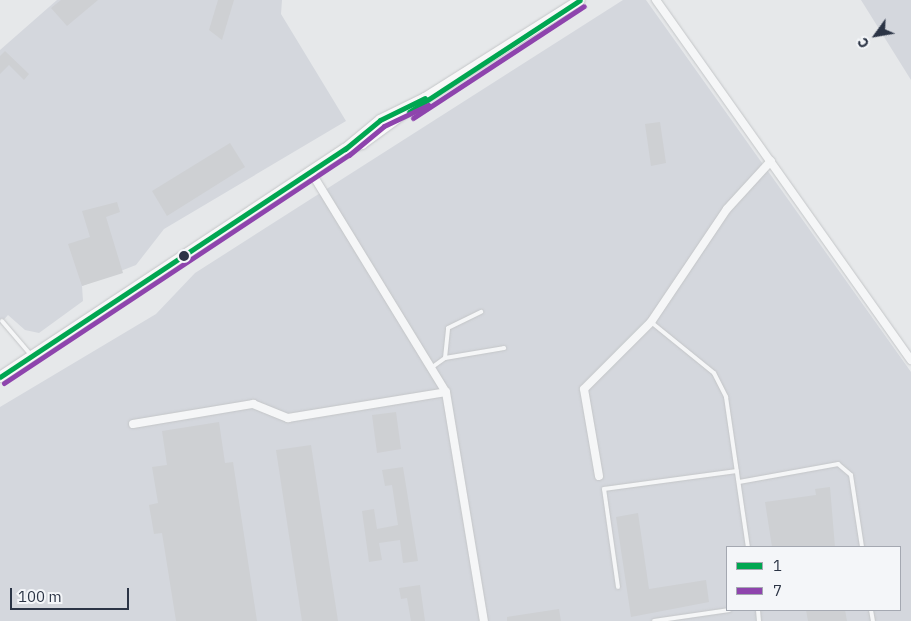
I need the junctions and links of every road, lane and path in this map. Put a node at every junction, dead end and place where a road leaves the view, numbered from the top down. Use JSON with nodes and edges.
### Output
{"nodes":[{"id":1,"x":580,"y":0,"type":"edge"},
{"id":2,"x":656,"y":0,"type":"edge"},
{"id":3,"x":771,"y":161,"type":"junction"},
{"id":4,"x":311,"y":172,"type":"junction"},
{"id":5,"x":481,"y":312,"type":"dead end"},
{"id":6,"x":2,"y":321,"type":"dead end"},
{"id":7,"x":651,"y":322,"type":"junction"},
{"id":8,"x":504,"y":348,"type":"dead end"},
{"id":9,"x":31,"y":355,"type":"junction"},
{"id":10,"x":445,"y":358,"type":"junction"},
{"id":11,"x":911,"y":360,"type":"edge"},
{"id":12,"x":431,"y":368,"type":"junction"},
{"id":13,"x":0,"y":377,"type":"edge"},
{"id":14,"x":446,"y":392,"type":"junction"},
{"id":15,"x":133,"y":424,"type":"dead end"},
{"id":16,"x":737,"y":471,"type":"junction"},
{"id":17,"x":599,"y":476,"type":"dead end"},
{"id":18,"x":739,"y":482,"type":"junction"},
{"id":19,"x":748,"y":546,"type":"edge"},
{"id":20,"x":862,"y":546,"type":"edge"},
{"id":21,"x":618,"y":587,"type":"dead end"},
{"id":22,"x":726,"y":610,"type":"edge"},
{"id":23,"x":484,"y":621,"type":"edge"},
{"id":24,"x":654,"y":621,"type":"edge"}],
"edges":[{"from":1,"to":4,"type":"street"},
{"from":2,"to":3,"type":"street"},
{"from":3,"to":7,"type":"street"},
{"from":3,"to":11,"type":"street"},
{"from":4,"to":9,"type":"street"},
{"from":4,"to":12,"type":"street"},
{"from":5,"to":10,"type":"lane"},
{"from":6,"to":9,"type":"lane"},
{"from":7,"to":16,"type":"lane"},
{"from":7,"to":17,"type":"street"},
{"from":8,"to":10,"type":"lane"},
{"from":9,"to":13,"type":"street"},
{"from":10,"to":12,"type":"lane"},
{"from":12,"to":14,"type":"street"},
{"from":14,"to":15,"type":"street"},
{"from":14,"to":23,"type":"street"},
{"from":16,"to":18,"type":"lane"},
{"from":16,"to":21,"type":"lane"},
{"from":18,"to":19,"type":"lane"},
{"from":18,"to":20,"type":"lane"},
{"from":22,"to":24,"type":"lane"}]}
